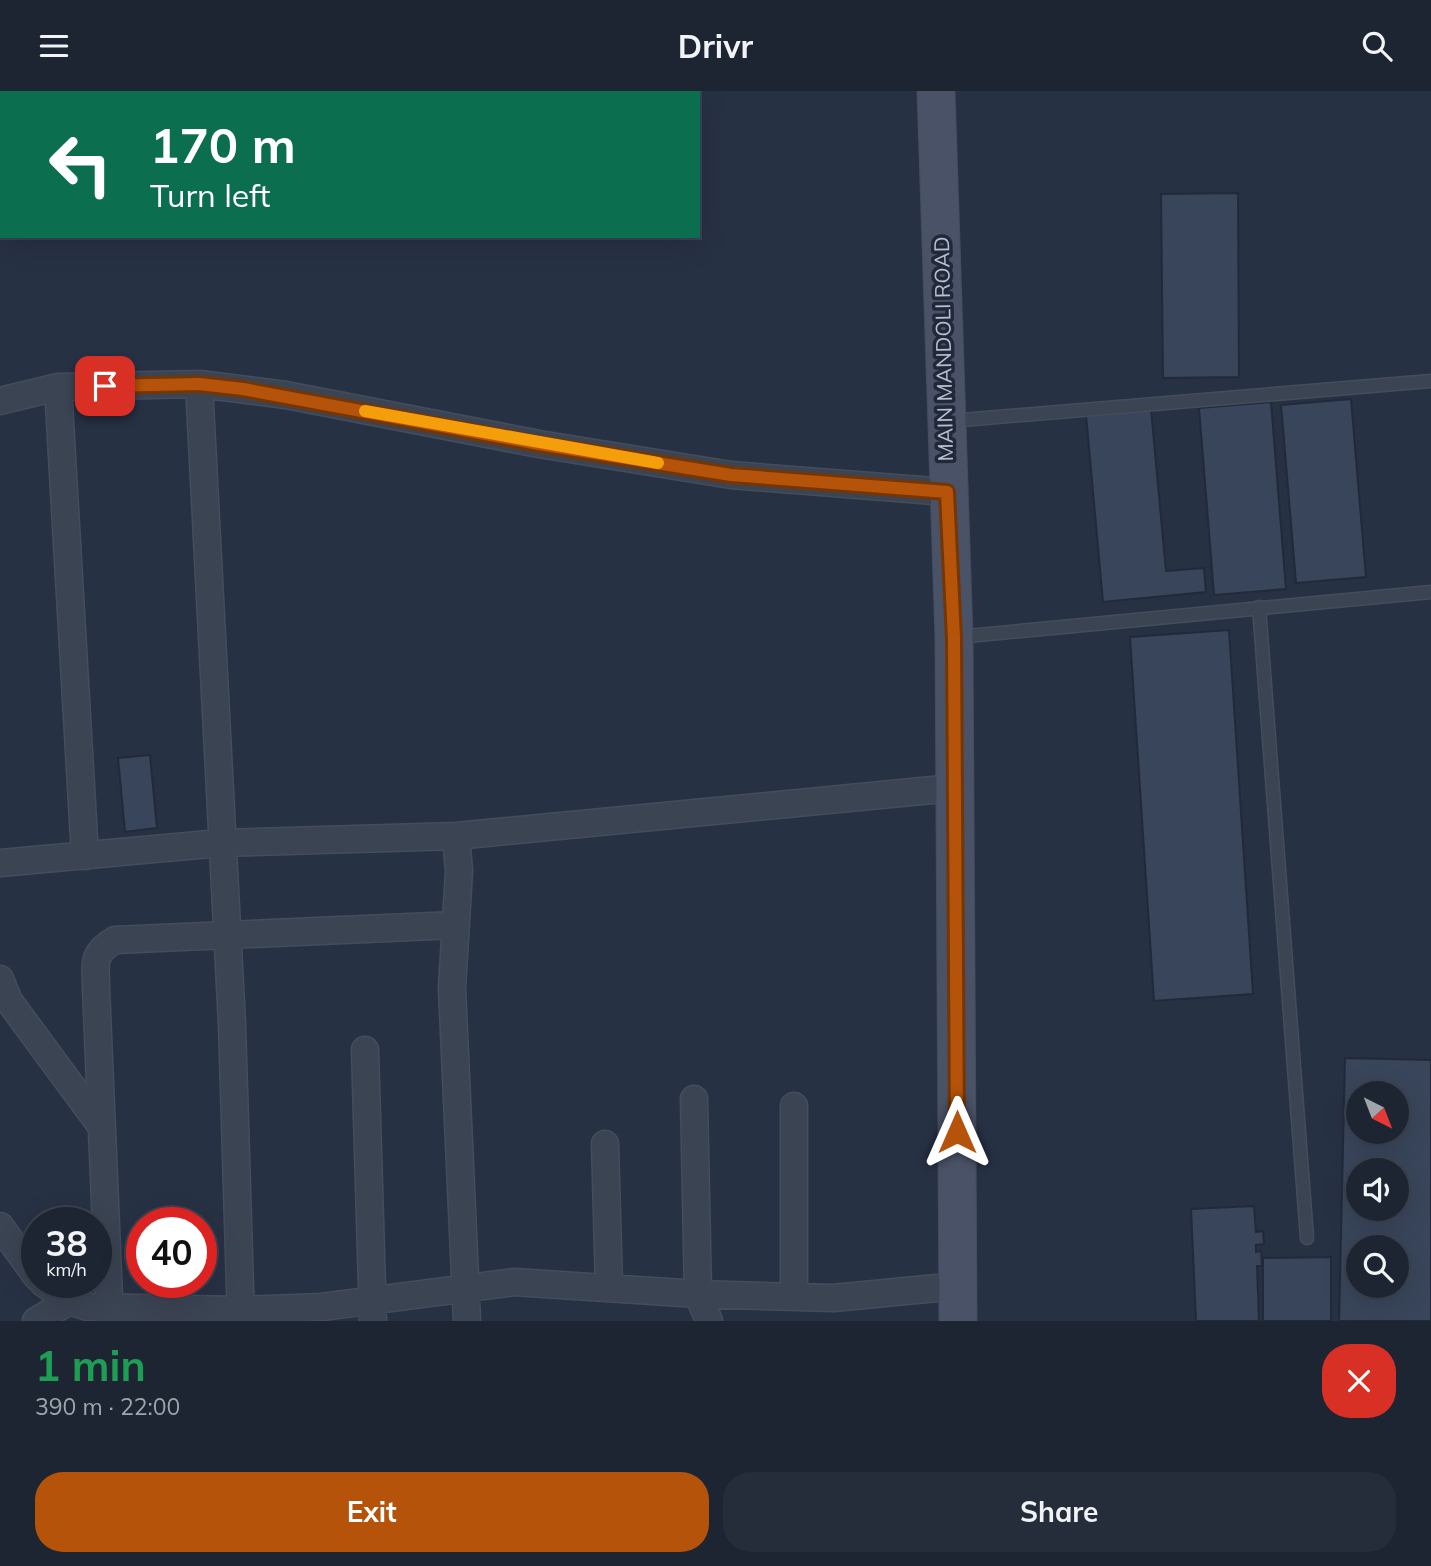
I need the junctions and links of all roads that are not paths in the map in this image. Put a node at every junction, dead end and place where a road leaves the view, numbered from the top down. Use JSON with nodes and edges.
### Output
{"nodes":[{"id":1,"x":936,"y":91,"type":"edge"},
{"id":2,"x":1431,"y":381,"type":"edge"},
{"id":3,"x":199,"y":384,"type":"junction"},
{"id":4,"x":58,"y":387,"type":"junction"},
{"id":5,"x":0,"y":401,"type":"edge"},
{"id":6,"x":948,"y":421,"type":"junction"},
{"id":7,"x":947,"y":492,"type":"junction"},
{"id":8,"x":1431,"y":592,"type":"edge"},
{"id":9,"x":1259,"y":607,"type":"junction"},
{"id":10,"x":954,"y":638,"type":"junction"},
{"id":11,"x":953,"y":788,"type":"junction"},
{"id":12,"x":456,"y":836,"type":"junction"},
{"id":13,"x":220,"y":843,"type":"junction"},
{"id":14,"x":85,"y":856,"type":"junction"},
{"id":15,"x":0,"y":863,"type":"edge"},
{"id":16,"x":456,"y":926,"type":"junction"},
{"id":17,"x":226,"y":936,"type":"junction"},
{"id":18,"x":0,"y":979,"type":"edge"},
{"id":19,"x":365,"y":1050,"type":"dead end"},
{"id":20,"x":694,"y":1098,"type":"dead end"},
{"id":21,"x":794,"y":1107,"type":"dead end"},
{"id":22,"x":102,"y":1126,"type":"junction"},
{"id":23,"x":605,"y":1144,"type":"dead end"},
{"id":24,"x":0,"y":1226,"type":"edge"},
{"id":25,"x":1307,"y":1238,"type":"dead end"},
{"id":26,"x":21,"y":1255,"type":"edge"},
{"id":27,"x":609,"y":1286,"type":"junction"},
{"id":28,"x":465,"y":1289,"type":"junction"},
{"id":29,"x":698,"y":1294,"type":"junction"},
{"id":30,"x":794,"y":1297,"type":"junction"},
{"id":31,"x":65,"y":1298,"type":"edge"},
{"id":32,"x":69,"y":1301,"type":"junction"},
{"id":33,"x":958,"y":1304,"type":"edge"},
{"id":34,"x":372,"y":1311,"type":"edge"},
{"id":35,"x":109,"y":1315,"type":"edge"},
{"id":36,"x":241,"y":1316,"type":"edge"},
{"id":37,"x":36,"y":1321,"type":"edge"},
{"id":38,"x":467,"y":1321,"type":"edge"},
{"id":39,"x":709,"y":1321,"type":"edge"}],
"edges":[{"from":1,"to":6,"type":"street","name":"MAIN MANDOLI ROAD"},
{"from":2,"to":6,"type":"lane"},
{"from":3,"to":4,"type":"street"},
{"from":3,"to":7,"type":"street"},
{"from":3,"to":13,"type":"street"},
{"from":4,"to":5,"type":"street"},
{"from":4,"to":14,"type":"street"},
{"from":6,"to":7,"type":"street","name":"MAIN MANDOLI ROAD"},
{"from":7,"to":10,"type":"street","name":"MAIN MANDOLI ROAD"},
{"from":8,"to":9,"type":"lane"},
{"from":9,"to":10,"type":"lane"},
{"from":9,"to":25,"type":"lane"},
{"from":10,"to":11,"type":"street","name":"MAIN MANDOLI ROAD"},
{"from":11,"to":12,"type":"street"},
{"from":11,"to":33,"type":"street","name":"MAIN MANDOLI ROAD"},
{"from":12,"to":13,"type":"street"},
{"from":12,"to":16,"type":"street"},
{"from":13,"to":14,"type":"street"},
{"from":13,"to":17,"type":"street"},
{"from":14,"to":15,"type":"street"},
{"from":16,"to":17,"type":"street"},
{"from":16,"to":28,"type":"street"},
{"from":17,"to":22,"type":"street"},
{"from":17,"to":36,"type":"street"},
{"from":18,"to":22,"type":"street"},
{"from":19,"to":34,"type":"street"},
{"from":20,"to":29,"type":"street"},
{"from":21,"to":30,"type":"street"},
{"from":22,"to":35,"type":"street"},
{"from":23,"to":27,"type":"street"},
{"from":24,"to":26,"type":"street"},
{"from":27,"to":28,"type":"street"},
{"from":27,"to":29,"type":"street"},
{"from":28,"to":34,"type":"street"},
{"from":28,"to":38,"type":"street"},
{"from":29,"to":30,"type":"street"},
{"from":29,"to":39,"type":"street"},
{"from":30,"to":33,"type":"street"},
{"from":31,"to":32,"type":"street"},
{"from":32,"to":35,"type":"street"},
{"from":32,"to":37,"type":"street"},
{"from":34,"to":36,"type":"street"},
{"from":35,"to":36,"type":"street"}]}
